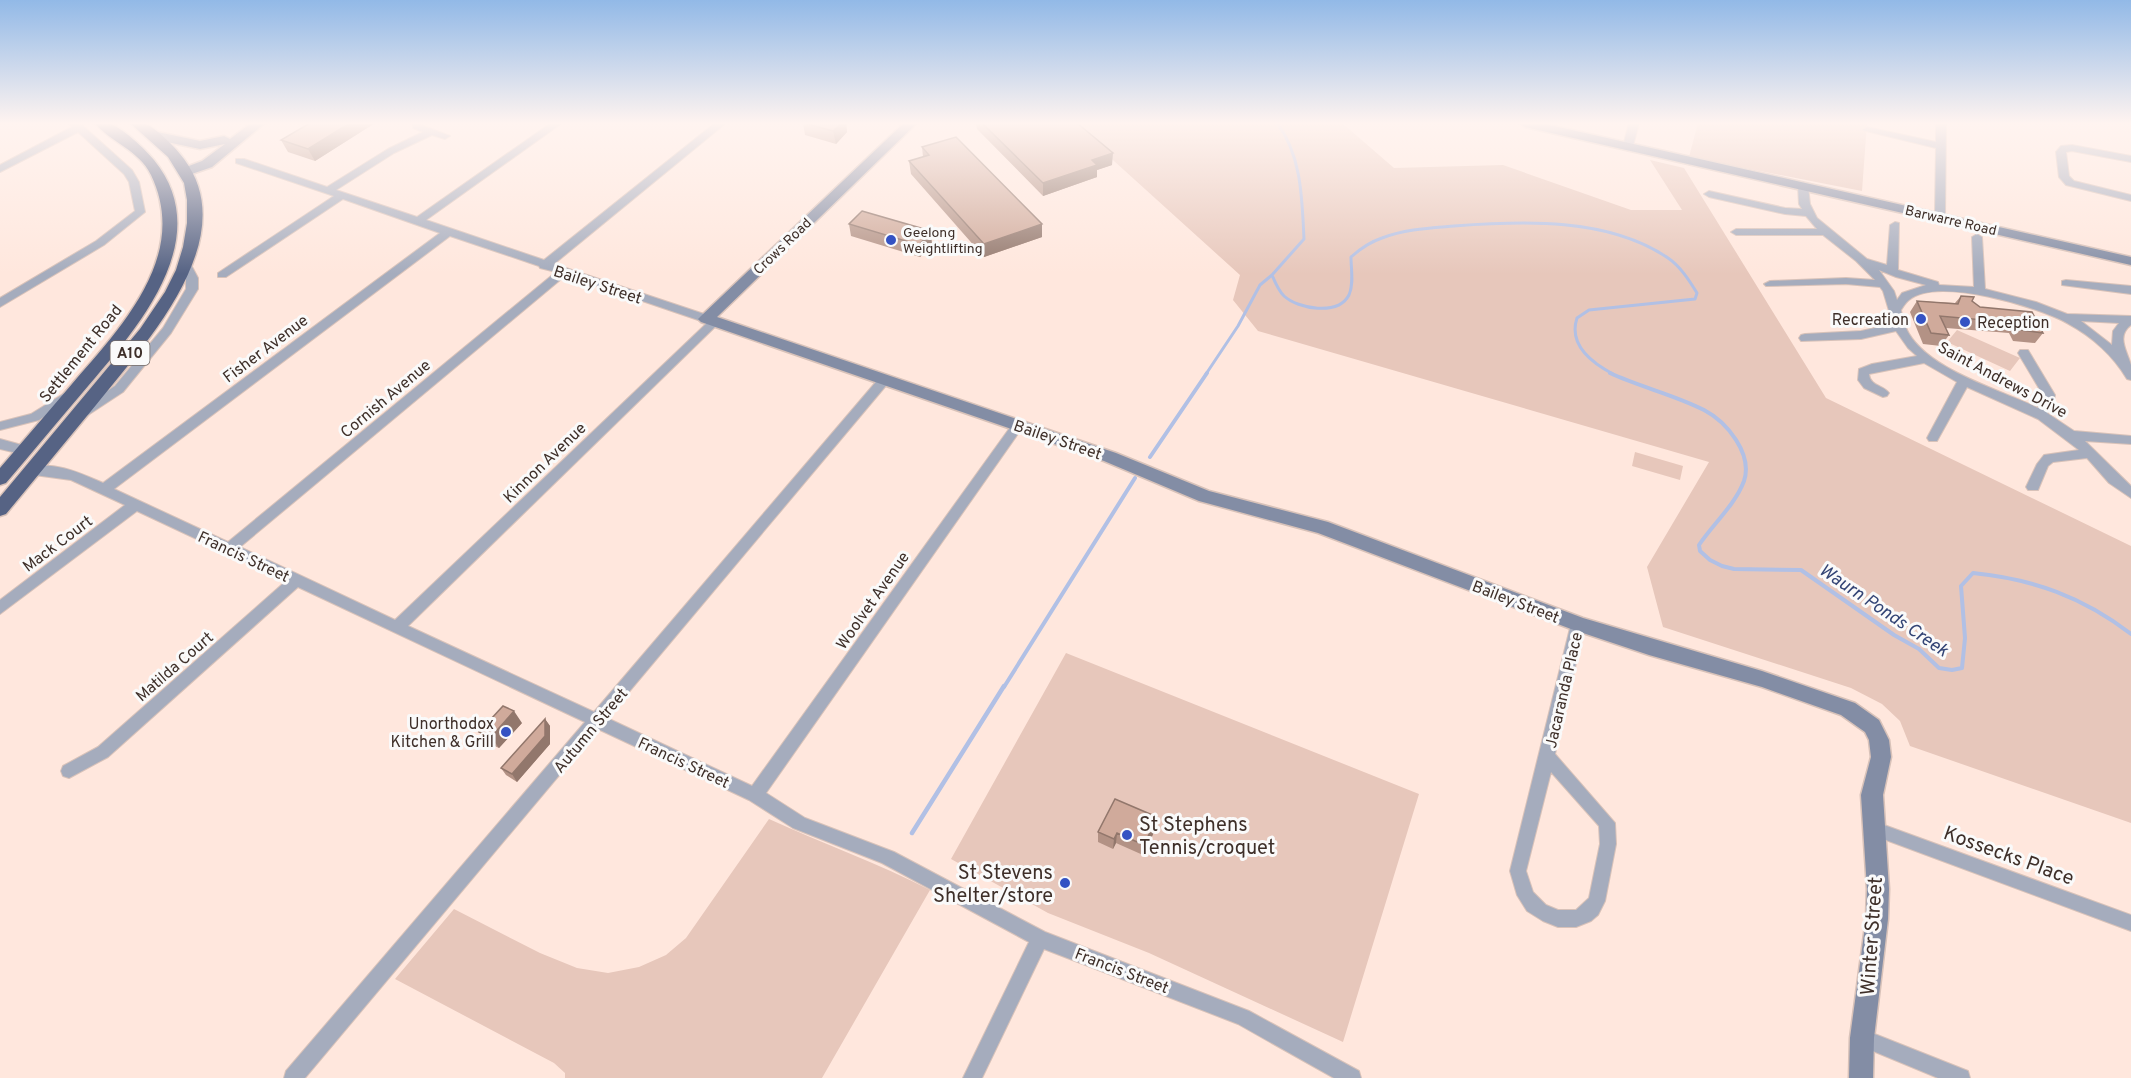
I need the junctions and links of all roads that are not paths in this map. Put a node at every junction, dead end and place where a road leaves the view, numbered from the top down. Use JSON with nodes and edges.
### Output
{"nodes":[{"id":1,"x":129,"y":173,"type":"edge"},
{"id":2,"x":155,"y":173,"type":"edge"},
{"id":3,"x":175,"y":173,"type":"edge"},
{"id":4,"x":186,"y":173,"type":"edge"},
{"id":5,"x":276,"y":173,"type":"edge"},
{"id":6,"x":356,"y":173,"type":"edge"},
{"id":7,"x":486,"y":173,"type":"edge"},
{"id":8,"x":659,"y":173,"type":"edge"},
{"id":9,"x":860,"y":173,"type":"edge"},
{"id":10,"x":1747,"y":173,"type":"edge"},
{"id":11,"x":1941,"y":173,"type":"edge"},
{"id":12,"x":2064,"y":173,"type":"edge"},
{"id":13,"x":160,"y":180,"type":"junction"},
{"id":14,"x":1807,"y":187,"type":"junction"},
{"id":15,"x":328,"y":191,"type":"junction"},
{"id":16,"x":1709,"y":194,"type":"dead end"},
{"id":17,"x":341,"y":196,"type":"junction"},
{"id":18,"x":2131,"y":198,"type":"edge"},
{"id":19,"x":1808,"y":213,"type":"junction"},
{"id":20,"x":1940,"y":217,"type":"junction"},
{"id":21,"x":417,"y":222,"type":"junction"},
{"id":22,"x":1895,"y":225,"type":"dead end"},
{"id":23,"x":448,"y":232,"type":"junction"},
{"id":24,"x":1736,"y":232,"type":"dead end"},
{"id":25,"x":1825,"y":232,"type":"junction"},
{"id":26,"x":1977,"y":237,"type":"dead end"},
{"id":27,"x":1855,"y":254,"type":"junction"},
{"id":28,"x":2131,"y":261,"type":"edge"},
{"id":29,"x":544,"y":266,"type":"junction"},
{"id":30,"x":563,"y":272,"type":"junction"},
{"id":31,"x":1892,"y":272,"type":"junction"},
{"id":32,"x":222,"y":275,"type":"dead end"},
{"id":33,"x":2066,"y":283,"type":"dead end"},
{"id":34,"x":1770,"y":284,"type":"dead end"},
{"id":35,"x":1884,"y":284,"type":"junction"},
{"id":36,"x":1950,"y":287,"type":"junction"},
{"id":37,"x":2131,"y":290,"type":"edge"},
{"id":38,"x":1980,"y":292,"type":"junction"},
{"id":39,"x":0,"y":303,"type":"edge"},
{"id":40,"x":1924,"y":304,"type":"edge"},
{"id":41,"x":1897,"y":307,"type":"junction"},
{"id":42,"x":2042,"y":310,"type":"junction"},
{"id":43,"x":2023,"y":315,"type":"edge"},
{"id":44,"x":2131,"y":320,"type":"edge"},
{"id":45,"x":710,"y":321,"type":"junction"},
{"id":46,"x":1899,"y":327,"type":"junction"},
{"id":47,"x":1805,"y":338,"type":"dead end"},
{"id":48,"x":2024,"y":353,"type":"dead end"},
{"id":49,"x":1928,"y":358,"type":"junction"},
{"id":50,"x":2128,"y":372,"type":"edge"},
{"id":51,"x":885,"y":379,"type":"junction"},
{"id":52,"x":1964,"y":381,"type":"junction"},
{"id":53,"x":77,"y":389,"type":"junction"},
{"id":54,"x":1883,"y":393,"type":"dead end"},
{"id":55,"x":2039,"y":415,"type":"junction"},
{"id":56,"x":77,"y":417,"type":"junction"},
{"id":57,"x":1018,"y":425,"type":"junction"},
{"id":58,"x":0,"y":426,"type":"edge"},
{"id":59,"x":2071,"y":435,"type":"junction"},
{"id":60,"x":1933,"y":438,"type":"dead end"},
{"id":61,"x":2131,"y":440,"type":"edge"},
{"id":62,"x":0,"y":444,"type":"edge"},
{"id":63,"x":25,"y":450,"type":"junction"},
{"id":64,"x":2090,"y":453,"type":"junction"},
{"id":65,"x":32,"y":471,"type":"junction"},
{"id":66,"x":4,"y":474,"type":"edge"},
{"id":67,"x":2033,"y":487,"type":"dead end"},
{"id":68,"x":103,"y":490,"type":"junction"},
{"id":69,"x":2131,"y":493,"type":"edge"},
{"id":70,"x":135,"y":505,"type":"junction"},
{"id":71,"x":0,"y":509,"type":"edge"},
{"id":72,"x":229,"y":549,"type":"junction"},
{"id":73,"x":297,"y":580,"type":"junction"},
{"id":74,"x":0,"y":608,"type":"edge"},
{"id":75,"x":1578,"y":624,"type":"junction"},
{"id":76,"x":397,"y":627,"type":"junction"},
{"id":77,"x":598,"y":721,"type":"junction"},
{"id":78,"x":1872,"y":726,"type":"joint"},
{"id":79,"x":1547,"y":756,"type":"junction"},
{"id":80,"x":69,"y":771,"type":"dead end"},
{"id":81,"x":755,"y":795,"type":"junction"},
{"id":82,"x":1873,"y":828,"type":"junction"},
{"id":83,"x":2131,"y":923,"type":"edge"},
{"id":84,"x":1040,"y":939,"type":"junction"},
{"id":85,"x":1862,"y":1038,"type":"junction"},
{"id":86,"x":293,"y":1078,"type":"edge"},
{"id":87,"x":972,"y":1078,"type":"edge"},
{"id":88,"x":1352,"y":1078,"type":"edge"},
{"id":89,"x":1861,"y":1078,"type":"edge"},
{"id":90,"x":1961,"y":1078,"type":"edge"}],
"edges":[{"from":1,"to":39,"type":"street"},
{"from":2,"to":13,"type":"highway","name":"Settlement Road","number":"A10"},
{"from":3,"to":13,"type":"highway"},
{"from":4,"to":56,"type":"highway","number":"A10"},
{"from":5,"to":15,"type":"street","name":"Bailey Street"},
{"from":6,"to":15,"type":"street"},
{"from":7,"to":21,"type":"street"},
{"from":8,"to":29,"type":"street"},
{"from":9,"to":45,"type":"street","name":"Crows Road"},
{"from":10,"to":14,"type":"street","name":"Barwarre Road"},
{"from":11,"to":20,"type":"street"},
{"from":12,"to":18,"type":"street"},
{"from":13,"to":53,"type":"highway","name":"Settlement Road","number":"A10"},
{"from":14,"to":19,"type":"street"},
{"from":14,"to":20,"type":"street","name":"Barwarre Road"},
{"from":15,"to":17,"type":"street","name":"Bailey Street"},
{"from":16,"to":19,"type":"street"},
{"from":17,"to":21,"type":"street","name":"Bailey Street"},
{"from":17,"to":32,"type":"street"},
{"from":19,"to":25,"type":"street","name":"Saint Andrews Drive"},
{"from":20,"to":28,"type":"street","name":"Barwarre Road"},
{"from":21,"to":23,"type":"street","name":"Bailey Street"},
{"from":22,"to":31,"type":"street"},
{"from":23,"to":29,"type":"street","name":"Bailey Street"},
{"from":23,"to":68,"type":"street","name":"Fisher Avenue"},
{"from":24,"to":25,"type":"street"},
{"from":25,"to":27,"type":"street","name":"Saint Andrews Drive"},
{"from":26,"to":38,"type":"street"},
{"from":27,"to":31,"type":"street","name":"Saint Andrews Drive"},
{"from":27,"to":35,"type":"street","name":"Saint Andrews Drive"},
{"from":29,"to":30,"type":"street","name":"Bailey Street"},
{"from":30,"to":45,"type":"street","name":"Bailey Street"},
{"from":30,"to":72,"type":"street","name":"Cornish Avenue"},
{"from":31,"to":36,"type":"street","name":"Saint Andrews Drive"},
{"from":33,"to":37,"type":"street"},
{"from":34,"to":35,"type":"street"},
{"from":35,"to":41,"type":"street","name":"Saint Andrews Drive"},
{"from":36,"to":38,"type":"street","name":"Saint Andrews Drive"},
{"from":36,"to":41,"type":"street","name":"Saint Andrews Drive"},
{"from":38,"to":42,"type":"street","name":"Saint Andrews Drive"},
{"from":40,"to":41,"type":"street"},
{"from":41,"to":46,"type":"street","name":"Saint Andrews Drive"},
{"from":42,"to":43,"type":"street"},
{"from":42,"to":44,"type":"street","name":"Saint Andrews Drive"},
{"from":42,"to":50,"type":"street","name":"Saint Andrews Drive"},
{"from":44,"to":50,"type":"street","name":"Saint Andrews Drive"},
{"from":45,"to":51,"type":"street","name":"Bailey Street"},
{"from":45,"to":76,"type":"street","name":"Kinnon Avenue"},
{"from":46,"to":47,"type":"street"},
{"from":46,"to":49,"type":"street","name":"Saint Andrews Drive"},
{"from":48,"to":55,"type":"street"},
{"from":49,"to":52,"type":"street","name":"Saint Andrews Drive"},
{"from":49,"to":54,"type":"street"},
{"from":51,"to":57,"type":"street","name":"Bailey Street"},
{"from":51,"to":77,"type":"street","name":"Autumn Street"},
{"from":52,"to":55,"type":"street","name":"Saint Andrews Drive"},
{"from":52,"to":60,"type":"street"},
{"from":53,"to":58,"type":"street"},
{"from":53,"to":63,"type":"highway","name":"Settlement Road","number":"A10"},
{"from":55,"to":59,"type":"street","name":"Saint Andrews Drive"},
{"from":56,"to":63,"type":"highway"},
{"from":56,"to":65,"type":"highway","number":"A10"},
{"from":57,"to":75,"type":"street","name":"Bailey Street"},
{"from":57,"to":81,"type":"street","name":"Woolvet Avenue"},
{"from":59,"to":61,"type":"street"},
{"from":59,"to":64,"type":"street","name":"Saint Andrews Drive"},
{"from":62,"to":63,"type":"street"},
{"from":63,"to":66,"type":"highway","name":"Settlement Road","number":"A10"},
{"from":64,"to":67,"type":"street"},
{"from":64,"to":69,"type":"street","name":"Saint Andrews Drive"},
{"from":65,"to":66,"type":"highway","name":"Francis Street"},
{"from":65,"to":68,"type":"street","name":"Francis Street"},
{"from":65,"to":71,"type":"highway","number":"A10"},
{"from":68,"to":70,"type":"street","name":"Francis Street"},
{"from":70,"to":72,"type":"street","name":"Francis Street"},
{"from":70,"to":74,"type":"street","name":"Mack Court"},
{"from":72,"to":73,"type":"street","name":"Francis Street"},
{"from":73,"to":76,"type":"street","name":"Francis Street"},
{"from":73,"to":80,"type":"street","name":"Matilda Court"},
{"from":75,"to":78,"type":"street","name":"Bailey Street"},
{"from":75,"to":79,"type":"street","name":"Jacaranda Place"},
{"from":76,"to":77,"type":"street","name":"Francis Street"},
{"from":77,"to":81,"type":"street","name":"Francis Street"},
{"from":77,"to":86,"type":"street","name":"Autumn Street"},
{"from":78,"to":82,"type":"street","name":"Winter Street"},
{"from":79,"to":79,"type":"street","name":"Jacaranda Place"},
{"from":81,"to":84,"type":"street","name":"Francis Street"},
{"from":82,"to":83,"type":"street","name":"Kossecks Place"},
{"from":82,"to":85,"type":"street","name":"Winter Street"},
{"from":84,"to":87,"type":"street"},
{"from":84,"to":88,"type":"street","name":"Francis Street"},
{"from":85,"to":89,"type":"street","name":"Winter Street"},
{"from":85,"to":90,"type":"street"}]}
